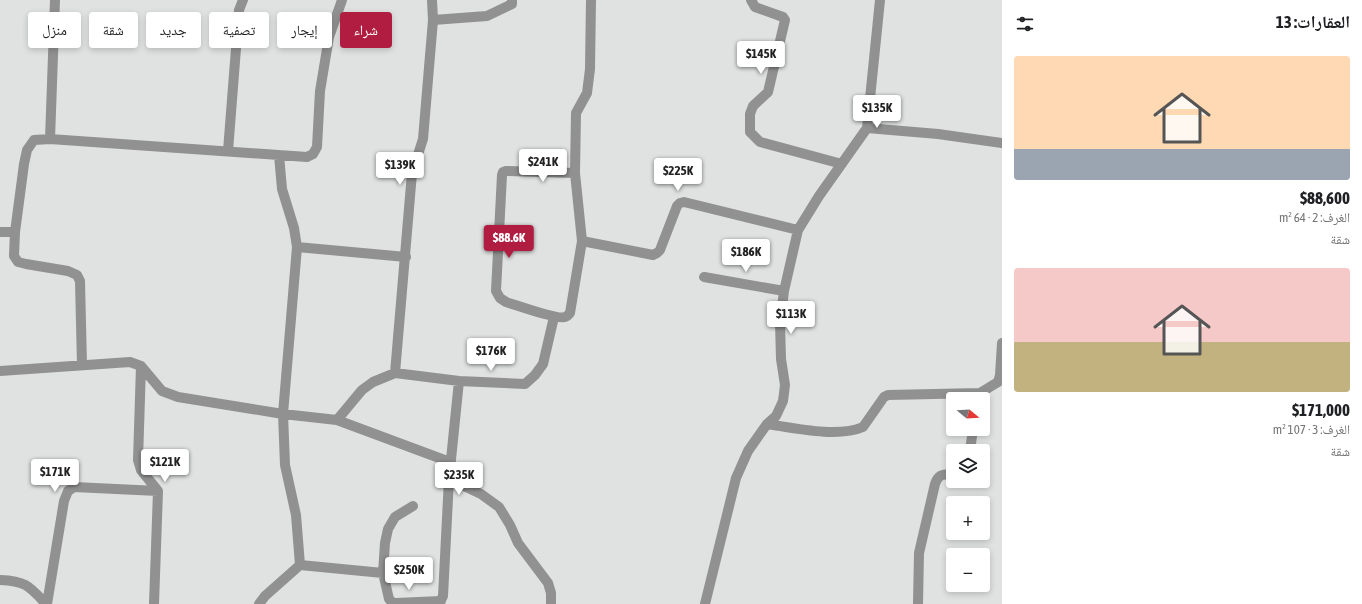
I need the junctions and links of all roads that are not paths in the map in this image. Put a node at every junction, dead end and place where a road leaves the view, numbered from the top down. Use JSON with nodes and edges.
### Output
{"nodes":[{"id":1,"x":55,"y":0,"type":"edge"},
{"id":2,"x":242,"y":0,"type":"edge"},
{"id":3,"x":342,"y":0,"type":"edge"},
{"id":4,"x":432,"y":0,"type":"edge"},
{"id":5,"x":512,"y":0,"type":"edge"},
{"id":6,"x":591,"y":0,"type":"edge"},
{"id":7,"x":751,"y":0,"type":"edge"},
{"id":8,"x":880,"y":0,"type":"edge"},
{"id":9,"x":433,"y":20,"type":"junction"},
{"id":10,"x":866,"y":128,"type":"junction"},
{"id":11,"x":50,"y":139,"type":"junction"},
{"id":12,"x":1002,"y":143,"type":"edge"},
{"id":13,"x":228,"y":151,"type":"junction"},
{"id":14,"x":279,"y":155,"type":"junction"},
{"id":15,"x":842,"y":164,"type":"junction"},
{"id":16,"x":576,"y":173,"type":"junction"},
{"id":17,"x":798,"y":230,"type":"junction"},
{"id":18,"x":0,"y":232,"type":"edge"},
{"id":19,"x":14,"y":232,"type":"junction"},
{"id":20,"x":582,"y":240,"type":"junction"},
{"id":21,"x":297,"y":247,"type":"junction"},
{"id":22,"x":406,"y":257,"type":"junction"},
{"id":23,"x":704,"y":277,"type":"dead end"},
{"id":24,"x":784,"y":291,"type":"junction"},
{"id":25,"x":554,"y":317,"type":"junction"},
{"id":26,"x":1002,"y":343,"type":"edge"},
{"id":27,"x":1002,"y":353,"type":"edge"},
{"id":28,"x":82,"y":365,"type":"junction"},
{"id":29,"x":141,"y":366,"type":"junction"},
{"id":30,"x":0,"y":371,"type":"edge"},
{"id":31,"x":395,"y":373,"type":"junction"},
{"id":32,"x":459,"y":381,"type":"junction"},
{"id":33,"x":984,"y":392,"type":"edge"},
{"id":34,"x":946,"y":396,"type":"edge"},
{"id":35,"x":283,"y":414,"type":"junction"},
{"id":36,"x":337,"y":420,"type":"junction"},
{"id":37,"x":767,"y":424,"type":"junction"},
{"id":38,"x":450,"y":462,"type":"junction"},
{"id":39,"x":946,"y":475,"type":"edge"},
{"id":40,"x":448,"y":480,"type":"junction"},
{"id":41,"x":158,"y":491,"type":"junction"},
{"id":42,"x":413,"y":506,"type":"dead end"},
{"id":43,"x":300,"y":564,"type":"junction"},
{"id":44,"x":383,"y":573,"type":"junction"},
{"id":45,"x":0,"y":580,"type":"edge"},
{"id":46,"x":440,"y":603,"type":"edge"},
{"id":47,"x":46,"y":604,"type":"edge"},
{"id":48,"x":154,"y":604,"type":"edge"},
{"id":49,"x":258,"y":604,"type":"edge"},
{"id":50,"x":551,"y":604,"type":"edge"},
{"id":51,"x":705,"y":604,"type":"edge"},
{"id":52,"x":918,"y":604,"type":"edge"}],
"edges":[{"from":1,"to":11,"type":"street"},
{"from":2,"to":13,"type":"street"},
{"from":3,"to":14,"type":"street"},
{"from":4,"to":9,"type":"street"},
{"from":5,"to":9,"type":"street"},
{"from":6,"to":16,"type":"street"},
{"from":7,"to":15,"type":"street"},
{"from":8,"to":10,"type":"street"},
{"from":9,"to":22,"type":"street"},
{"from":10,"to":12,"type":"street"},
{"from":10,"to":15,"type":"street"},
{"from":11,"to":13,"type":"street"},
{"from":11,"to":19,"type":"street"},
{"from":13,"to":14,"type":"street"},
{"from":14,"to":21,"type":"street"},
{"from":15,"to":17,"type":"street"},
{"from":16,"to":20,"type":"street"},
{"from":16,"to":25,"type":"street"},
{"from":17,"to":20,"type":"street"},
{"from":17,"to":24,"type":"street"},
{"from":18,"to":19,"type":"street"},
{"from":19,"to":28,"type":"street"},
{"from":20,"to":25,"type":"street"},
{"from":21,"to":22,"type":"street"},
{"from":21,"to":35,"type":"street"},
{"from":22,"to":31,"type":"street"},
{"from":23,"to":24,"type":"street"},
{"from":24,"to":37,"type":"street"},
{"from":25,"to":32,"type":"street"},
{"from":26,"to":27,"type":"street"},
{"from":27,"to":33,"type":"street"},
{"from":28,"to":29,"type":"street"},
{"from":28,"to":30,"type":"street"},
{"from":29,"to":35,"type":"street"},
{"from":29,"to":41,"type":"street"},
{"from":31,"to":32,"type":"street"},
{"from":31,"to":36,"type":"street"},
{"from":32,"to":38,"type":"street"},
{"from":34,"to":37,"type":"street"},
{"from":35,"to":36,"type":"street"},
{"from":35,"to":43,"type":"street"},
{"from":36,"to":38,"type":"street"},
{"from":37,"to":51,"type":"street"},
{"from":38,"to":40,"type":"street"},
{"from":39,"to":52,"type":"street"},
{"from":40,"to":46,"type":"street"},
{"from":40,"to":50,"type":"street"},
{"from":41,"to":47,"type":"street"},
{"from":41,"to":48,"type":"street"},
{"from":42,"to":44,"type":"street"},
{"from":43,"to":44,"type":"street"},
{"from":43,"to":49,"type":"street"},
{"from":44,"to":46,"type":"street"},
{"from":45,"to":47,"type":"street"}]}
